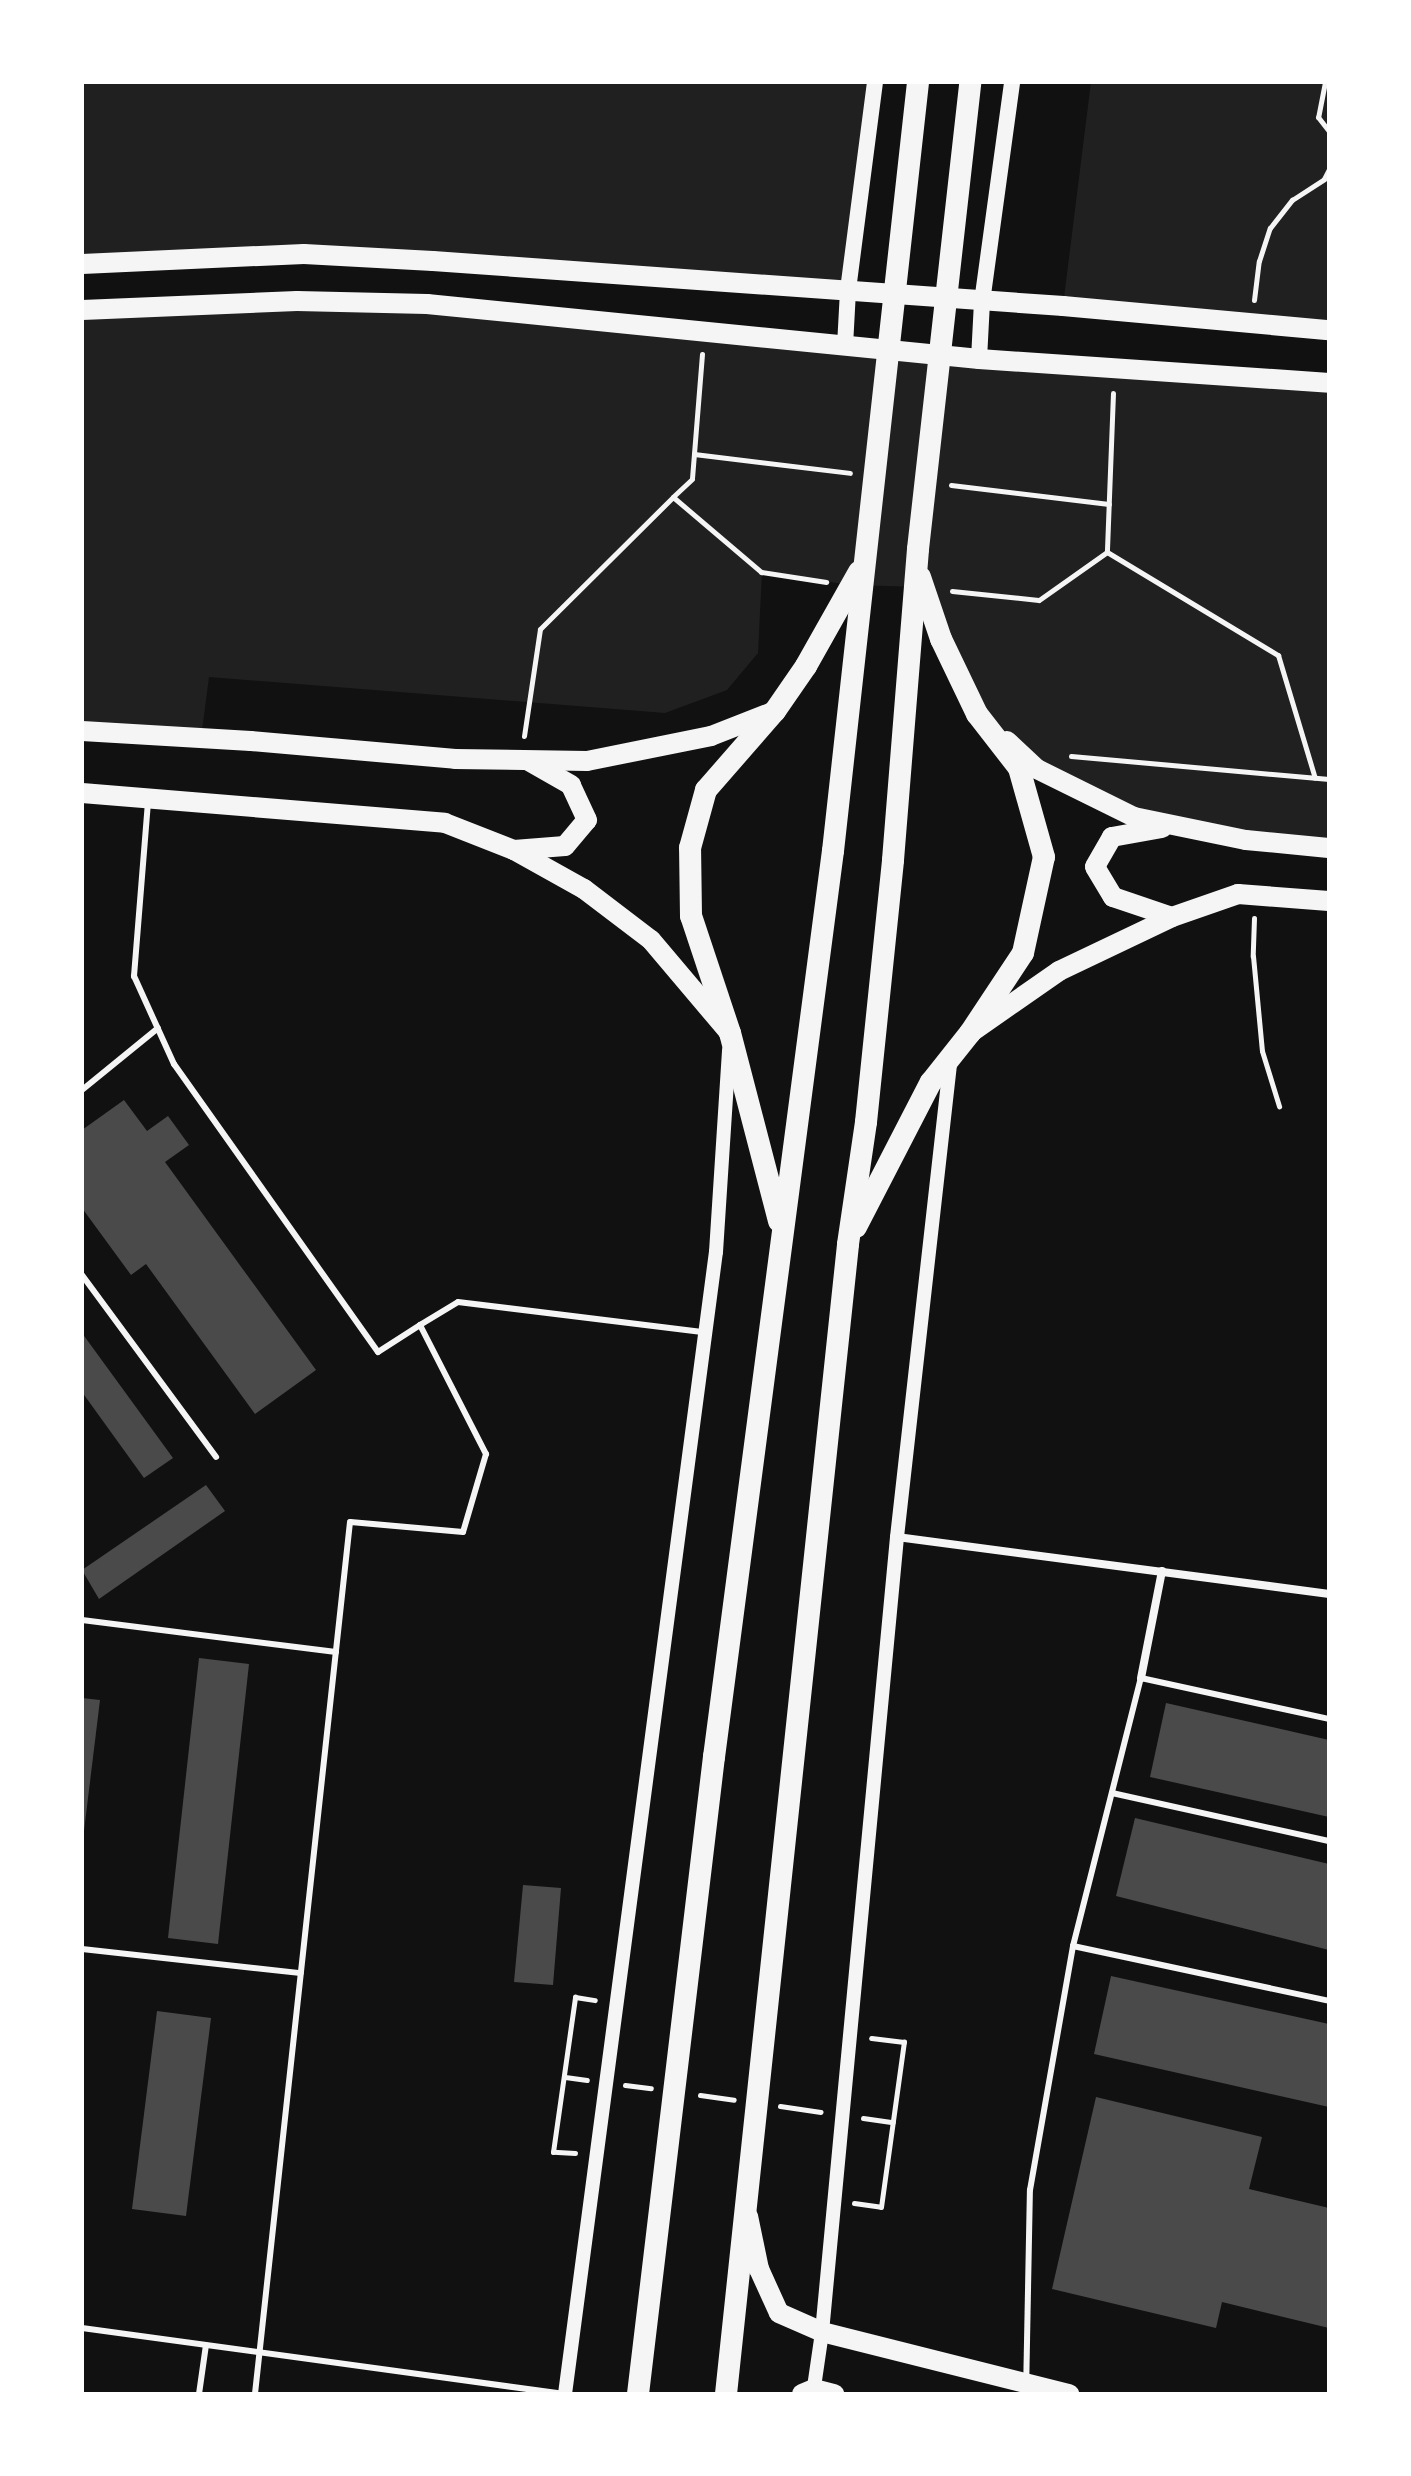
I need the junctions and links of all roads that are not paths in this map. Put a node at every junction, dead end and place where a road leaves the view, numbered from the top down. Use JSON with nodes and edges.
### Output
{"nodes":[{"id":1,"x":875,"y":82,"type":"edge"},
{"id":2,"x":918,"y":82,"type":"edge"},
{"id":3,"x":970,"y":82,"type":"edge"},
{"id":4,"x":1012,"y":82,"type":"edge"},
{"id":5,"x":82,"y":264,"type":"edge"},
{"id":6,"x":848,"y":290,"type":"junction"},
{"id":7,"x":982,"y":302,"type":"junction"},
{"id":8,"x":82,"y":310,"type":"edge"},
{"id":9,"x":1329,"y":330,"type":"edge"},
{"id":10,"x":845,"y":346,"type":"junction"},
{"id":11,"x":979,"y":359,"type":"junction"},
{"id":12,"x":1329,"y":383,"type":"edge"},
{"id":13,"x":864,"y":554,"type":"junction"},
{"id":14,"x":919,"y":568,"type":"junction"},
{"id":15,"x":775,"y":711,"type":"junction"},
{"id":16,"x":977,"y":714,"type":"junction"},
{"id":17,"x":82,"y":731,"type":"edge"},
{"id":18,"x":524,"y":760,"type":"junction"},
{"id":19,"x":82,"y":793,"type":"edge"},
{"id":20,"x":149,"y":798,"type":"junction"},
{"id":21,"x":1174,"y":825,"type":"junction"},
{"id":22,"x":1329,"y":848,"type":"edge"},
{"id":23,"x":514,"y":850,"type":"junction"},
{"id":24,"x":1329,"y":901,"type":"edge"},
{"id":25,"x":1172,"y":917,"type":"junction"},
{"id":26,"x":158,"y":1028,"type":"junction"},
{"id":27,"x":730,"y":1033,"type":"junction"},
{"id":28,"x":970,"y":1033,"type":"junction"},
{"id":29,"x":951,"y":1057,"type":"junction"},
{"id":30,"x":82,"y":1090,"type":"edge"},
{"id":31,"x":781,"y":1230,"type":"junction"},
{"id":32,"x":848,"y":1244,"type":"junction"},
{"id":33,"x":82,"y":1275,"type":"edge"},
{"id":34,"x":420,"y":1325,"type":"junction"},
{"id":35,"x":706,"y":1332,"type":"junction"},
{"id":36,"x":216,"y":1457,"type":"dead end"},
{"id":37,"x":897,"y":1537,"type":"junction"},
{"id":38,"x":1162,"y":1571,"type":"junction"},
{"id":39,"x":1329,"y":1594,"type":"edge"},
{"id":40,"x":82,"y":1620,"type":"edge"},
{"id":41,"x":336,"y":1652,"type":"junction"},
{"id":42,"x":1141,"y":1678,"type":"junction"},
{"id":43,"x":1329,"y":1719,"type":"edge"},
{"id":44,"x":1112,"y":1793,"type":"junction"},
{"id":45,"x":1329,"y":1841,"type":"edge"},
{"id":46,"x":1073,"y":1946,"type":"junction"},
{"id":47,"x":82,"y":1949,"type":"edge"},
{"id":48,"x":301,"y":1973,"type":"junction"},
{"id":49,"x":1329,"y":2001,"type":"edge"},
{"id":50,"x":745,"y":2200,"type":"junction"},
{"id":51,"x":82,"y":2328,"type":"edge"},
{"id":52,"x":822,"y":2332,"type":"junction"},
{"id":53,"x":206,"y":2345,"type":"junction"},
{"id":54,"x":261,"y":2352,"type":"junction"},
{"id":55,"x":1026,"y":2389,"type":"edge"},
{"id":56,"x":816,"y":2393,"type":"edge"},
{"id":57,"x":199,"y":2394,"type":"edge"},
{"id":58,"x":255,"y":2394,"type":"edge"},
{"id":59,"x":565,"y":2394,"type":"edge"},
{"id":60,"x":638,"y":2394,"type":"edge"},
{"id":61,"x":726,"y":2394,"type":"edge"},
{"id":62,"x":1069,"y":2394,"type":"edge"}],
"edges":[{"from":1,"to":6,"type":"main road"},
{"from":2,"to":13,"type":"highway"},
{"from":3,"to":14,"type":"highway"},
{"from":4,"to":7,"type":"main road"},
{"from":5,"to":6,"type":"main road"},
{"from":6,"to":7,"type":"main road"},
{"from":6,"to":10,"type":"main road"},
{"from":7,"to":9,"type":"main road"},
{"from":7,"to":11,"type":"main road"},
{"from":8,"to":10,"type":"main road"},
{"from":10,"to":11,"type":"main road"},
{"from":11,"to":12,"type":"main road"},
{"from":13,"to":15,"type":"highway"},
{"from":13,"to":31,"type":"highway"},
{"from":14,"to":16,"type":"highway"},
{"from":14,"to":32,"type":"highway"},
{"from":15,"to":18,"type":"main road"},
{"from":15,"to":27,"type":"highway"},
{"from":16,"to":21,"type":"main road"},
{"from":16,"to":28,"type":"highway"},
{"from":17,"to":18,"type":"main road"},
{"from":18,"to":23,"type":"main road"},
{"from":19,"to":20,"type":"main road"},
{"from":20,"to":23,"type":"main road"},
{"from":20,"to":26,"type":"lane"},
{"from":21,"to":22,"type":"main road"},
{"from":21,"to":25,"type":"main road"},
{"from":23,"to":27,"type":"main road"},
{"from":24,"to":25,"type":"main road"},
{"from":25,"to":28,"type":"main road"},
{"from":26,"to":30,"type":"lane"},
{"from":26,"to":34,"type":"lane"},
{"from":27,"to":31,"type":"highway"},
{"from":27,"to":35,"type":"street"},
{"from":28,"to":29,"type":"highway"},
{"from":29,"to":32,"type":"highway"},
{"from":29,"to":37,"type":"street"},
{"from":31,"to":60,"type":"highway"},
{"from":32,"to":50,"type":"highway"},
{"from":33,"to":36,"type":"lane"},
{"from":34,"to":35,"type":"lane"},
{"from":34,"to":41,"type":"lane"},
{"from":35,"to":59,"type":"street"},
{"from":37,"to":38,"type":"street"},
{"from":37,"to":52,"type":"street"},
{"from":38,"to":39,"type":"street"},
{"from":38,"to":42,"type":"street"},
{"from":40,"to":41,"type":"lane"},
{"from":41,"to":48,"type":"lane"},
{"from":42,"to":43,"type":"lane"},
{"from":42,"to":44,"type":"lane"},
{"from":44,"to":45,"type":"lane"},
{"from":44,"to":46,"type":"lane"},
{"from":46,"to":49,"type":"lane"},
{"from":46,"to":55,"type":"lane"},
{"from":47,"to":48,"type":"lane"},
{"from":48,"to":54,"type":"lane"},
{"from":50,"to":52,"type":"main road"},
{"from":50,"to":61,"type":"highway"},
{"from":51,"to":53,"type":"lane"},
{"from":52,"to":55,"type":"main road"},
{"from":52,"to":56,"type":"street"},
{"from":53,"to":54,"type":"lane"},
{"from":53,"to":57,"type":"lane"},
{"from":54,"to":58,"type":"lane"},
{"from":54,"to":59,"type":"lane"},
{"from":55,"to":62,"type":"main road"}]}
